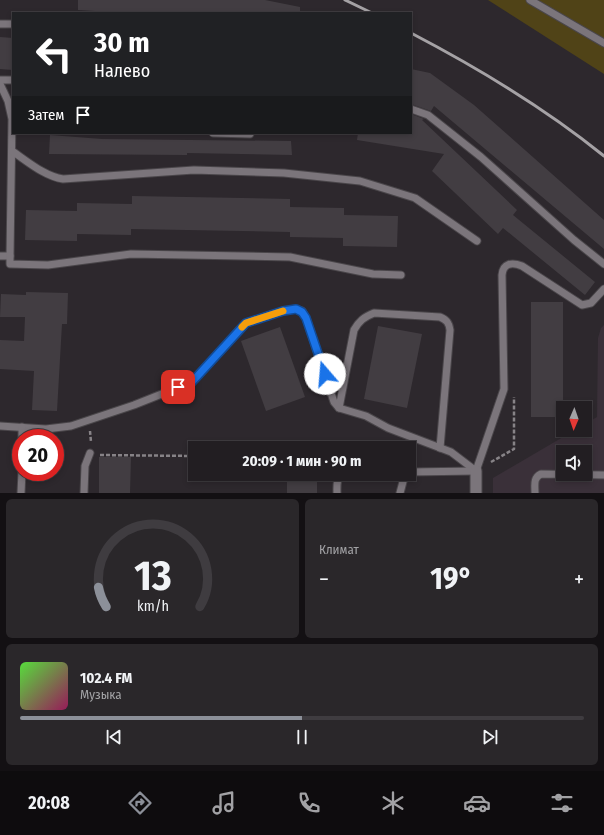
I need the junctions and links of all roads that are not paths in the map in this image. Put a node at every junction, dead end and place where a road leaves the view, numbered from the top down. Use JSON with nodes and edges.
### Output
{"nodes":[{"id":1,"x":530,"y":0,"type":"edge"},
{"id":2,"x":0,"y":24,"type":"edge"},
{"id":3,"x":12,"y":24,"type":"edge"},
{"id":4,"x":604,"y":43,"type":"edge"},
{"id":5,"x":0,"y":80,"type":"edge"},
{"id":6,"x":12,"y":80,"type":"edge"},
{"id":7,"x":0,"y":84,"type":"edge"},
{"id":8,"x":412,"y":109,"type":"edge"},
{"id":9,"x":12,"y":127,"type":"edge"},
{"id":10,"x":12,"y":151,"type":"junction"},
{"id":11,"x":477,"y":241,"type":"dead end"},
{"id":12,"x":0,"y":256,"type":"edge"},
{"id":13,"x":10,"y":256,"type":"junction"},
{"id":14,"x":604,"y":264,"type":"edge"},
{"id":15,"x":401,"y":275,"type":"dead end"},
{"id":16,"x":604,"y":289,"type":"edge"},
{"id":17,"x":339,"y":408,"type":"junction"},
{"id":18,"x":0,"y":426,"type":"edge"},
{"id":19,"x":22,"y":427,"type":"joint"},
{"id":20,"x":440,"y":448,"type":"junction"},
{"id":21,"x":91,"y":454,"type":"road end"},
{"id":22,"x":476,"y":471,"type":"junction"},
{"id":23,"x":416,"y":472,"type":"edge"},
{"id":24,"x":604,"y":475,"type":"edge"},
{"id":25,"x":22,"y":481,"type":"edge"},
{"id":26,"x":337,"y":481,"type":"edge"},
{"id":27,"x":403,"y":481,"type":"edge"},
{"id":28,"x":21,"y":493,"type":"edge"},
{"id":29,"x":84,"y":493,"type":"edge"},
{"id":30,"x":337,"y":493,"type":"edge"},
{"id":31,"x":400,"y":493,"type":"edge"},
{"id":32,"x":476,"y":493,"type":"edge"},
{"id":33,"x":535,"y":493,"type":"edge"}],
"edges":[{"from":1,"to":4,"type":"lane"},
{"from":2,"to":3,"type":"lane"},
{"from":5,"to":6,"type":"lane"},
{"from":7,"to":9,"type":"lane"},
{"from":8,"to":14,"type":"lane"},
{"from":9,"to":10,"type":"lane"},
{"from":10,"to":11,"type":"lane"},
{"from":10,"to":13,"type":"lane"},
{"from":12,"to":13,"type":"lane"},
{"from":13,"to":15,"type":"lane"},
{"from":16,"to":22,"type":"lane"},
{"from":17,"to":19,"type":"lane"},
{"from":17,"to":20,"type":"lane"},
{"from":17,"to":20,"type":"lane"},
{"from":18,"to":19,"type":"lane"},
{"from":20,"to":22,"type":"lane"},
{"from":21,"to":29,"type":"lane"},
{"from":22,"to":23,"type":"lane"},
{"from":22,"to":32,"type":"street"},
{"from":24,"to":33,"type":"lane"},
{"from":25,"to":28,"type":"lane"},
{"from":26,"to":30,"type":"lane"},
{"from":27,"to":31,"type":"lane"}]}
